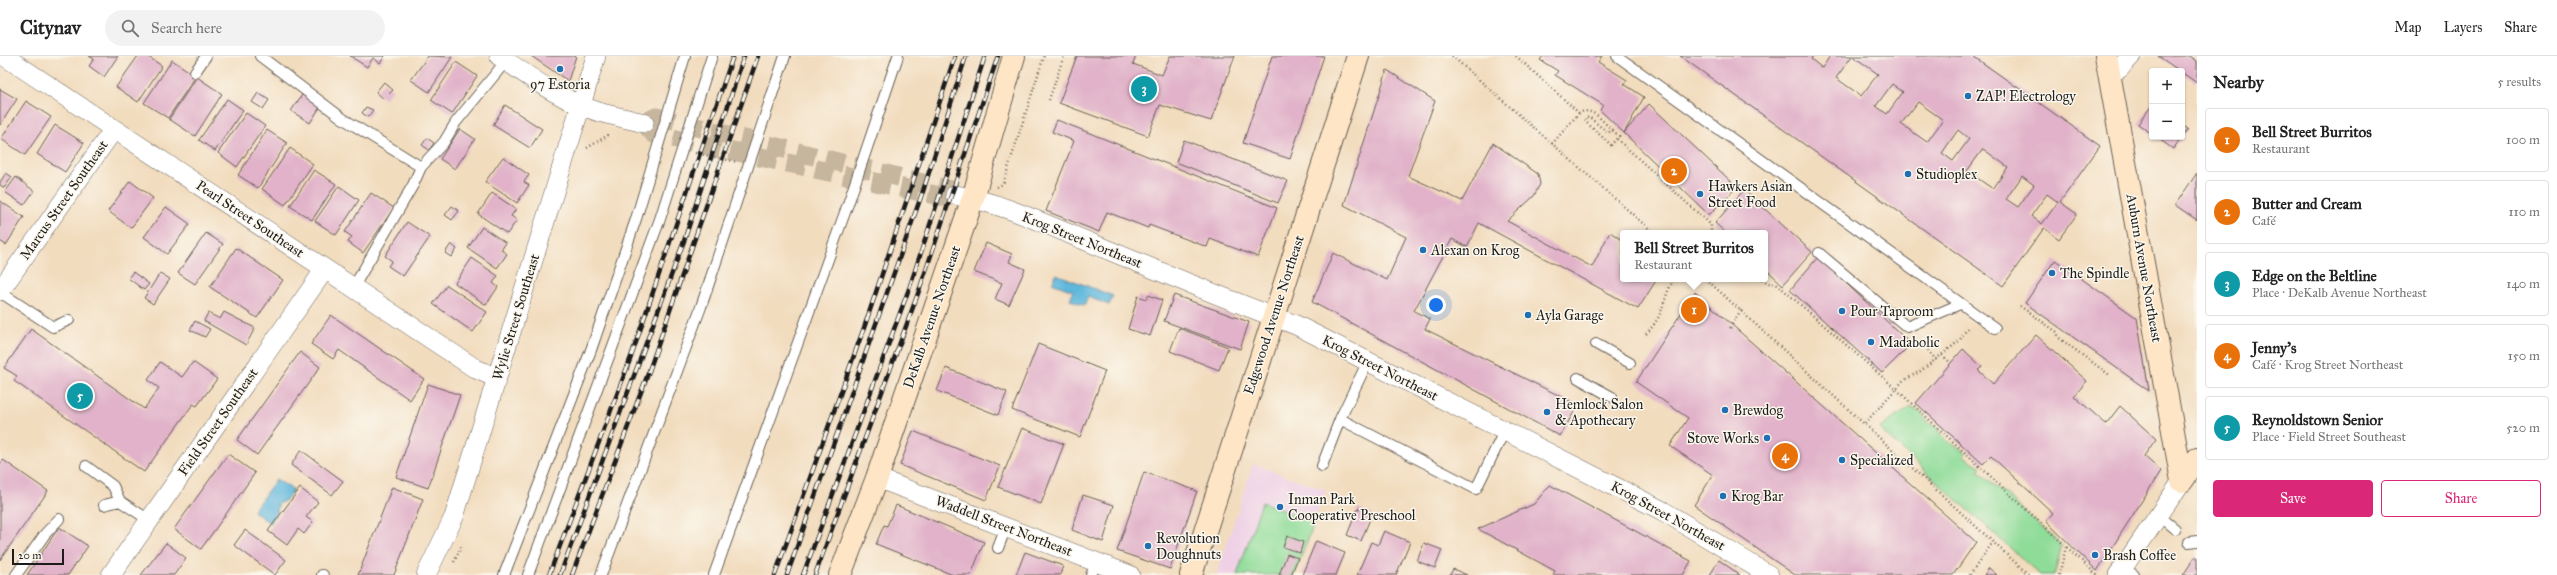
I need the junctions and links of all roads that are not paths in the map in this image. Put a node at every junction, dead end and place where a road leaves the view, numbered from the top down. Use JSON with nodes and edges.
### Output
{"nodes":[{"id":1,"x":4,"y":56,"type":"edge"},
{"id":2,"x":206,"y":56,"type":"edge"},
{"id":3,"x":260,"y":56,"type":"edge"},
{"id":4,"x":596,"y":56,"type":"edge"},
{"id":5,"x":685,"y":56,"type":"edge"},
{"id":6,"x":712,"y":56,"type":"edge"},
{"id":7,"x":785,"y":56,"type":"edge"},
{"id":8,"x":898,"y":56,"type":"edge"},
{"id":9,"x":1014,"y":56,"type":"edge"},
{"id":10,"x":1358,"y":56,"type":"edge"},
{"id":11,"x":1617,"y":56,"type":"edge"},
{"id":12,"x":2131,"y":56,"type":"edge"},
{"id":13,"x":502,"y":59,"type":"edge"},
{"id":14,"x":2108,"y":64,"type":"edge"},
{"id":15,"x":195,"y":72,"type":"dead end"},
{"id":16,"x":581,"y":105,"type":"junction"},
{"id":17,"x":644,"y":122,"type":"tunnel mouth"},
{"id":18,"x":114,"y":129,"type":"junction"},
{"id":19,"x":421,"y":167,"type":"junction"},
{"id":20,"x":964,"y":196,"type":"junction"},
{"id":21,"x":1819,"y":253,"type":"dead end"},
{"id":22,"x":325,"y":269,"type":"junction"},
{"id":23,"x":353,"y":288,"type":"junction"},
{"id":24,"x":0,"y":292,"type":"edge"},
{"id":25,"x":1960,"y":304,"type":"junction"},
{"id":26,"x":1274,"y":317,"type":"junction"},
{"id":27,"x":69,"y":320,"type":"dead end"},
{"id":28,"x":1995,"y":328,"type":"dead end"},
{"id":29,"x":1596,"y":344,"type":"dead end"},
{"id":30,"x":1368,"y":362,"type":"junction"},
{"id":31,"x":1630,"y":363,"type":"dead end"},
{"id":32,"x":497,"y":378,"type":"junction"},
{"id":33,"x":1578,"y":378,"type":"dead end"},
{"id":34,"x":1612,"y":397,"type":"dead end"},
{"id":35,"x":1340,"y":419,"type":"junction"},
{"id":36,"x":1504,"y":432,"type":"junction"},
{"id":37,"x":2197,"y":459,"type":"edge"},
{"id":38,"x":86,"y":466,"type":"dead end"},
{"id":39,"x":1322,"y":466,"type":"dead end"},
{"id":40,"x":878,"y":478,"type":"junction"},
{"id":41,"x":2190,"y":486,"type":"edge"},
{"id":42,"x":120,"y":501,"type":"junction"},
{"id":43,"x":104,"y":505,"type":"dead end"},
{"id":44,"x":2159,"y":516,"type":"junction"},
{"id":45,"x":59,"y":519,"type":"dead end"},
{"id":46,"x":149,"y":520,"type":"junction"},
{"id":47,"x":1006,"y":527,"type":"junction"},
{"id":48,"x":2175,"y":529,"type":"dead end"},
{"id":49,"x":998,"y":548,"type":"dead end"},
{"id":50,"x":1094,"y":569,"type":"edge"},
{"id":51,"x":2125,"y":573,"type":"edge"},
{"id":52,"x":16,"y":575,"type":"edge"},
{"id":53,"x":111,"y":575,"type":"edge"},
{"id":54,"x":426,"y":575,"type":"edge"},
{"id":55,"x":504,"y":575,"type":"edge"},
{"id":56,"x":528,"y":575,"type":"edge"},
{"id":57,"x":601,"y":575,"type":"edge"},
{"id":58,"x":714,"y":575,"type":"edge"},
{"id":59,"x":840,"y":575,"type":"edge"},
{"id":60,"x":1130,"y":575,"type":"edge"},
{"id":61,"x":1191,"y":575,"type":"edge"},
{"id":62,"x":1769,"y":575,"type":"edge"}],
"edges":[{"from":1,"to":18,"type":"street","name":"Pearl Street Southeast"},
{"from":2,"to":15,"type":"lane"},
{"from":3,"to":19,"type":"lane"},
{"from":4,"to":16,"type":"street","name":"Wylie Street Southeast"},
{"from":5,"to":55,"type":"lane"},
{"from":6,"to":56,"type":"lane"},
{"from":7,"to":57,"type":"lane"},
{"from":8,"to":58,"type":"lane"},
{"from":9,"to":20,"type":"main road","name":"DeKalb Avenue Northeast"},
{"from":10,"to":26,"type":"main road","name":"Edgewood Avenue Northeast"},
{"from":11,"to":25,"type":"lane"},
{"from":12,"to":14,"type":"street"},
{"from":13,"to":16,"type":"street"},
{"from":13,"to":19,"type":"lane"},
{"from":14,"to":41,"type":"main road","name":"Auburn Avenue Northeast"},
{"from":16,"to":17,"type":"street"},
{"from":16,"to":32,"type":"street","name":"Wylie Street Southeast"},
{"from":18,"to":22,"type":"street","name":"Pearl Street Southeast"},
{"from":18,"to":24,"type":"street","name":"Marcus Street Southeast"},
{"from":19,"to":23,"type":"lane"},
{"from":20,"to":26,"type":"street","name":"Krog Street Northeast"},
{"from":20,"to":40,"type":"main road","name":"DeKalb Avenue Northeast"},
{"from":21,"to":25,"type":"lane"},
{"from":22,"to":23,"type":"street","name":"Pearl Street Southeast"},
{"from":22,"to":46,"type":"street","name":"Field Street Southeast"},
{"from":23,"to":32,"type":"street","name":"Pearl Street Southeast"},
{"from":24,"to":27,"type":"lane"},
{"from":25,"to":28,"type":"lane"},
{"from":26,"to":30,"type":"street","name":"Krog Street Northeast"},
{"from":26,"to":61,"type":"main road","name":"Edgewood Avenue Northeast"},
{"from":29,"to":31,"type":"lane"},
{"from":30,"to":35,"type":"lane"},
{"from":30,"to":36,"type":"street","name":"Krog Street Northeast"},
{"from":32,"to":54,"type":"street","name":"Wylie Street Southeast"},
{"from":33,"to":34,"type":"lane"},
{"from":35,"to":36,"type":"lane"},
{"from":35,"to":39,"type":"lane"},
{"from":36,"to":62,"type":"street","name":"Krog Street Northeast"},
{"from":37,"to":41,"type":"main road"},
{"from":38,"to":42,"type":"lane"},
{"from":40,"to":47,"type":"street","name":"Waddell Street Northeast"},
{"from":40,"to":59,"type":"main road","name":"DeKalb Avenue Northeast"},
{"from":41,"to":44,"type":"street"},
{"from":42,"to":43,"type":"lane"},
{"from":42,"to":46,"type":"lane"},
{"from":44,"to":48,"type":"lane"},
{"from":44,"to":51,"type":"street"},
{"from":45,"to":52,"type":"lane"},
{"from":46,"to":53,"type":"street","name":"Field Street Southeast"},
{"from":47,"to":49,"type":"lane"},
{"from":47,"to":50,"type":"street","name":"Waddell Street Northeast"},
{"from":50,"to":60,"type":"street","name":"Waddell Street Northeast"}]}
